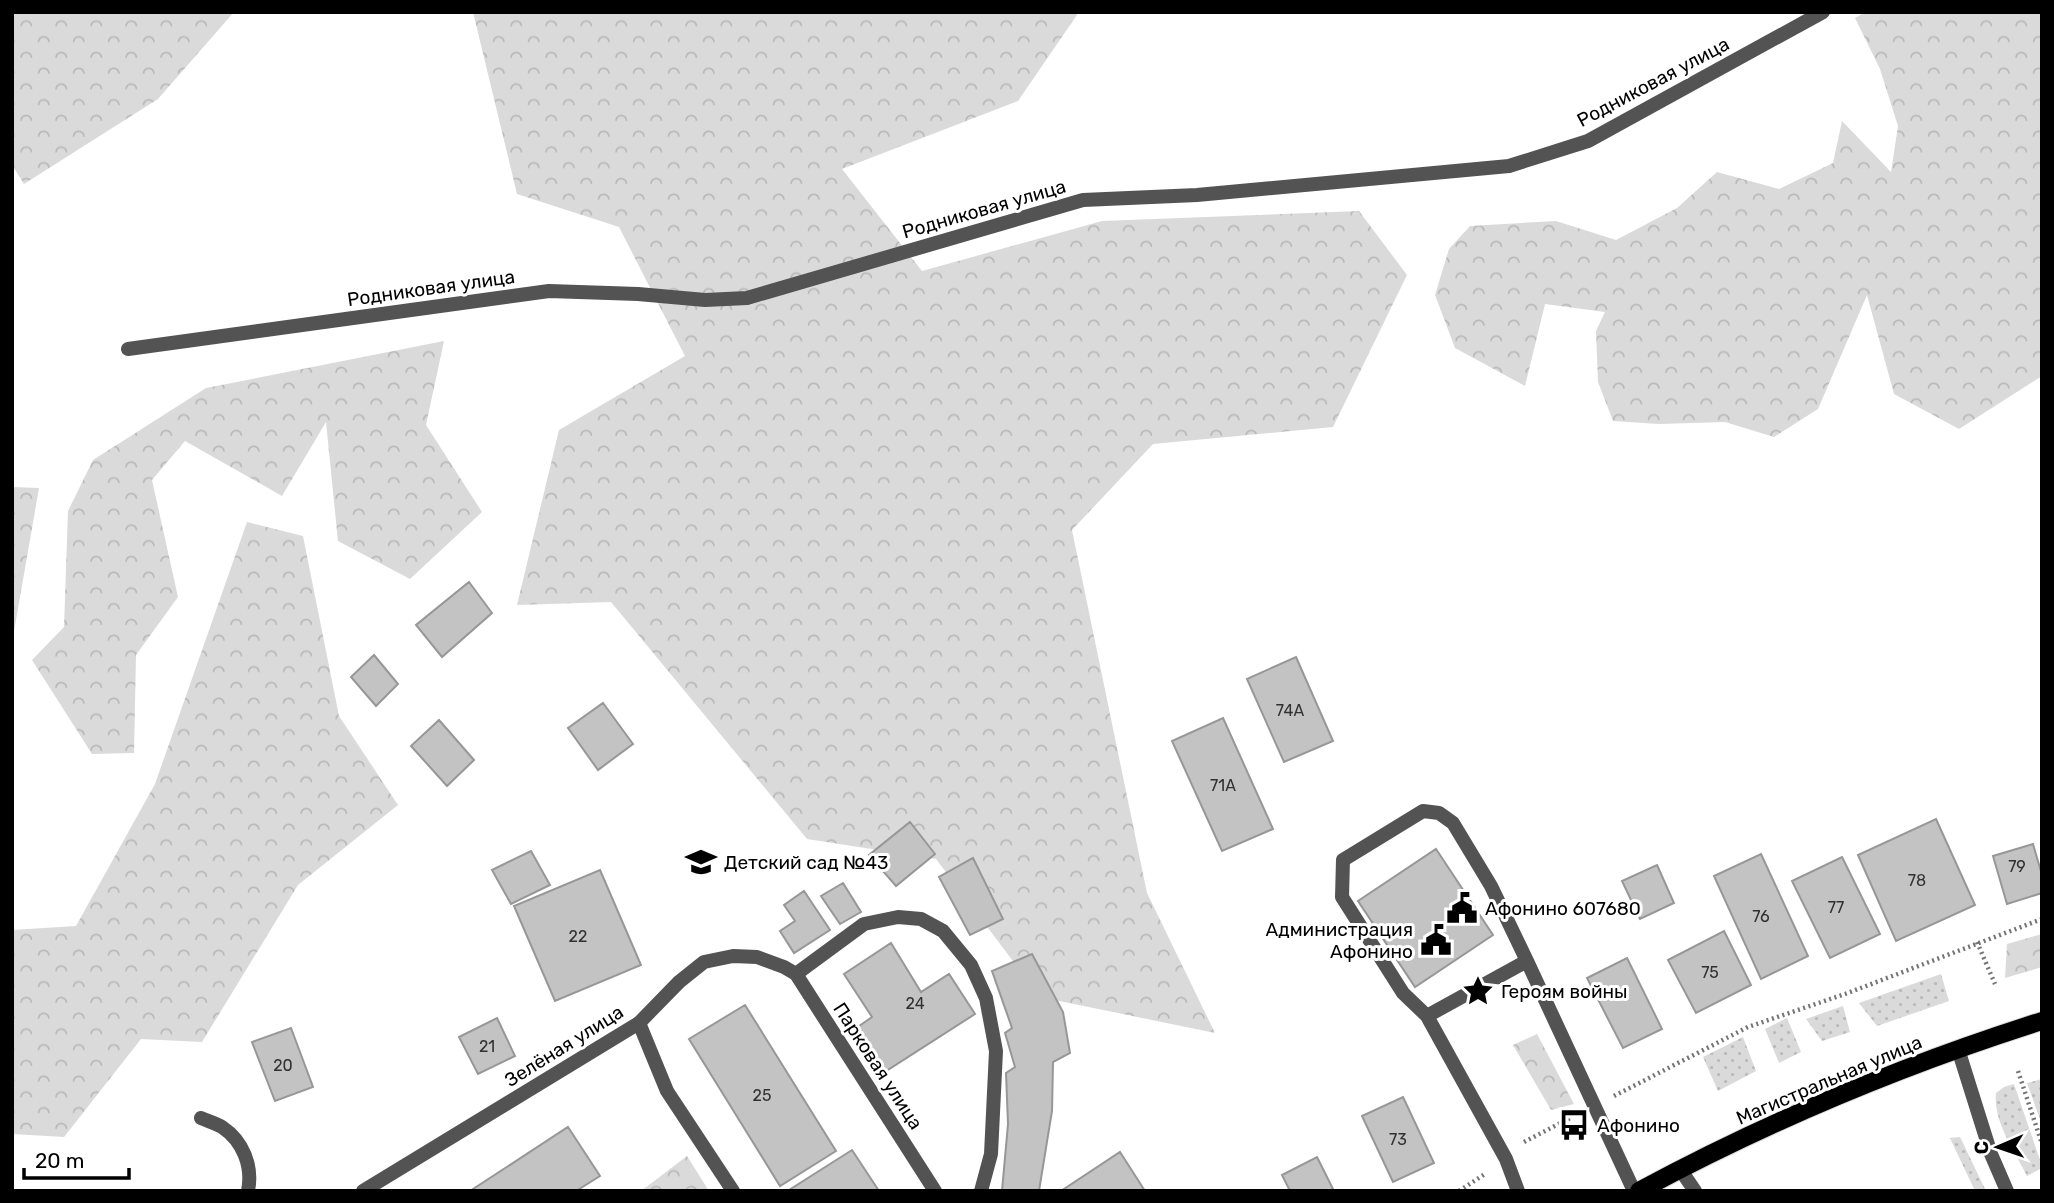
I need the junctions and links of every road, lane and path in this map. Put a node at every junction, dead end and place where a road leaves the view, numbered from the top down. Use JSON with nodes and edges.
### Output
{"nodes":[{"id":1,"x":1823,"y":12,"type":"edge"},
{"id":2,"x":128,"y":349,"type":"dead end"},
{"id":3,"x":2042,"y":919,"type":"edge"},
{"id":4,"x":1977,"y":942,"type":"junction"},
{"id":5,"x":1527,"y":961,"type":"junction"},
{"id":6,"x":790,"y":970,"type":"junction"},
{"id":7,"x":1995,"y":984,"type":"dead end"},
{"id":8,"x":1427,"y":1016,"type":"junction"},
{"id":9,"x":2042,"y":1021,"type":"edge"},
{"id":10,"x":639,"y":1023,"type":"junction"},
{"id":11,"x":1958,"y":1049,"type":"junction"},
{"id":12,"x":2018,"y":1071,"type":"dead end"},
{"id":13,"x":1595,"y":1106,"type":"junction"},
{"id":14,"x":201,"y":1118,"type":"dead end"},
{"id":15,"x":2042,"y":1144,"type":"edge"},
{"id":16,"x":1680,"y":1169,"type":"junction"},
{"id":17,"x":248,"y":1191,"type":"edge"},
{"id":18,"x":363,"y":1191,"type":"edge"},
{"id":19,"x":733,"y":1191,"type":"edge"},
{"id":20,"x":935,"y":1191,"type":"edge"},
{"id":21,"x":981,"y":1191,"type":"edge"},
{"id":22,"x":1518,"y":1191,"type":"edge"},
{"id":23,"x":1636,"y":1191,"type":"edge"},
{"id":24,"x":1695,"y":1191,"type":"edge"},
{"id":25,"x":2007,"y":1191,"type":"edge"}],
"edges":[{"from":1,"to":2,"type":"street","name":"Родниковая улица"},
{"from":3,"to":4,"type":"path"},
{"from":4,"to":7,"type":"path"},
{"from":4,"to":13,"type":"path"},
{"from":5,"to":8,"type":"street"},
{"from":5,"to":8,"type":"street"},
{"from":5,"to":13,"type":"street"},
{"from":6,"to":10,"type":"street","name":"Зелёная улица"},
{"from":6,"to":20,"type":"street","name":"Парковая улица"},
{"from":6,"to":21,"type":"street"},
{"from":8,"to":22,"type":"street"},
{"from":9,"to":11,"type":"main road","name":"Магистральная улица"},
{"from":10,"to":18,"type":"street","name":"Зелёная улица"},
{"from":10,"to":19,"type":"street"},
{"from":11,"to":16,"type":"main road","name":"Магистральная улица"},
{"from":11,"to":25,"type":"street"},
{"from":12,"to":15,"type":"path"},
{"from":13,"to":23,"type":"street"},
{"from":14,"to":17,"type":"street"},
{"from":16,"to":23,"type":"main road","name":"Магистральная улица"},
{"from":16,"to":24,"type":"street"}]}
